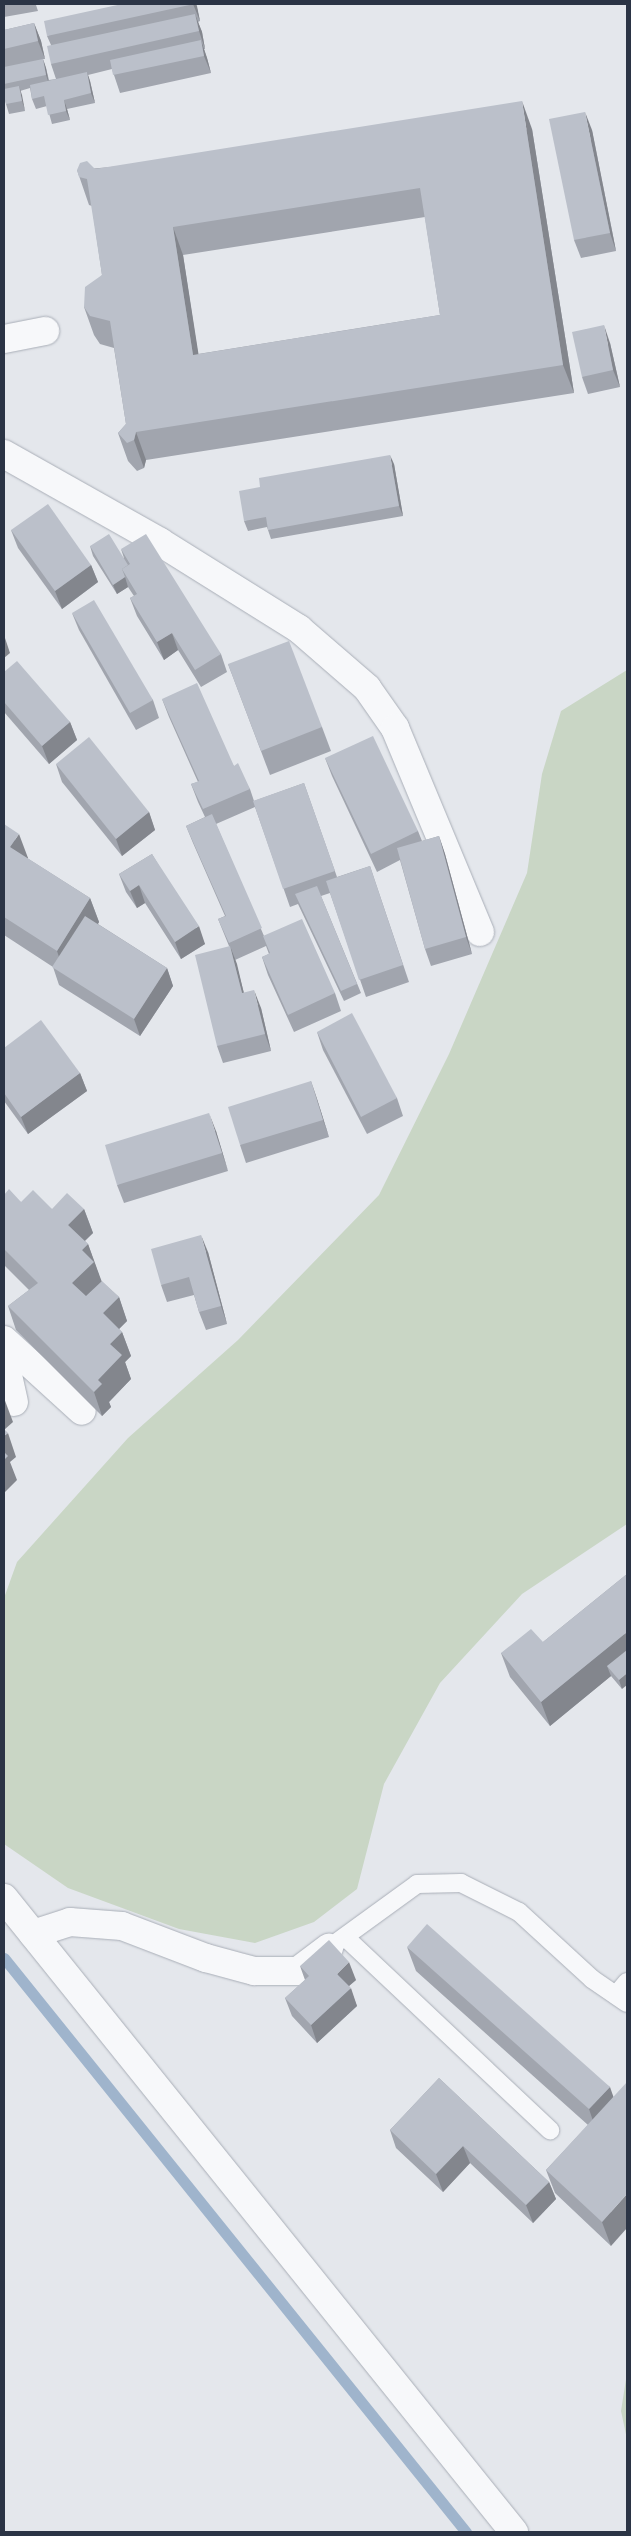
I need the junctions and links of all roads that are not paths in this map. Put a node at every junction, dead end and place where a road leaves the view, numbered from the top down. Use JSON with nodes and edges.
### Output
{"nodes":[{"id":1,"x":45,"y":331,"type":"dead end"},
{"id":2,"x":4,"y":339,"type":"edge"},
{"id":3,"x":4,"y":454,"type":"edge"},
{"id":4,"x":480,"y":932,"type":"dead end"},
{"id":5,"x":4,"y":1340,"type":"edge"},
{"id":6,"x":4,"y":1357,"type":"edge"},
{"id":7,"x":14,"y":1402,"type":"dead end"},
{"id":8,"x":82,"y":1411,"type":"dead end"},
{"id":9,"x":4,"y":1898,"type":"edge"},
{"id":10,"x":33,"y":1934,"type":"junction"},
{"id":11,"x":337,"y":1942,"type":"junction"},
{"id":12,"x":624,"y":1993,"type":"edge"},
{"id":13,"x":550,"y":2130,"type":"dead end"},
{"id":14,"x":514,"y":2532,"type":"edge"}],
"edges":[{"from":1,"to":2,"type":"street"},
{"from":3,"to":4,"type":"street"},
{"from":5,"to":8,"type":"street"},
{"from":6,"to":7,"type":"street"},
{"from":9,"to":10,"type":"street"},
{"from":10,"to":11,"type":"street"},
{"from":10,"to":14,"type":"street"},
{"from":11,"to":12,"type":"lane"},
{"from":11,"to":13,"type":"lane"}]}
